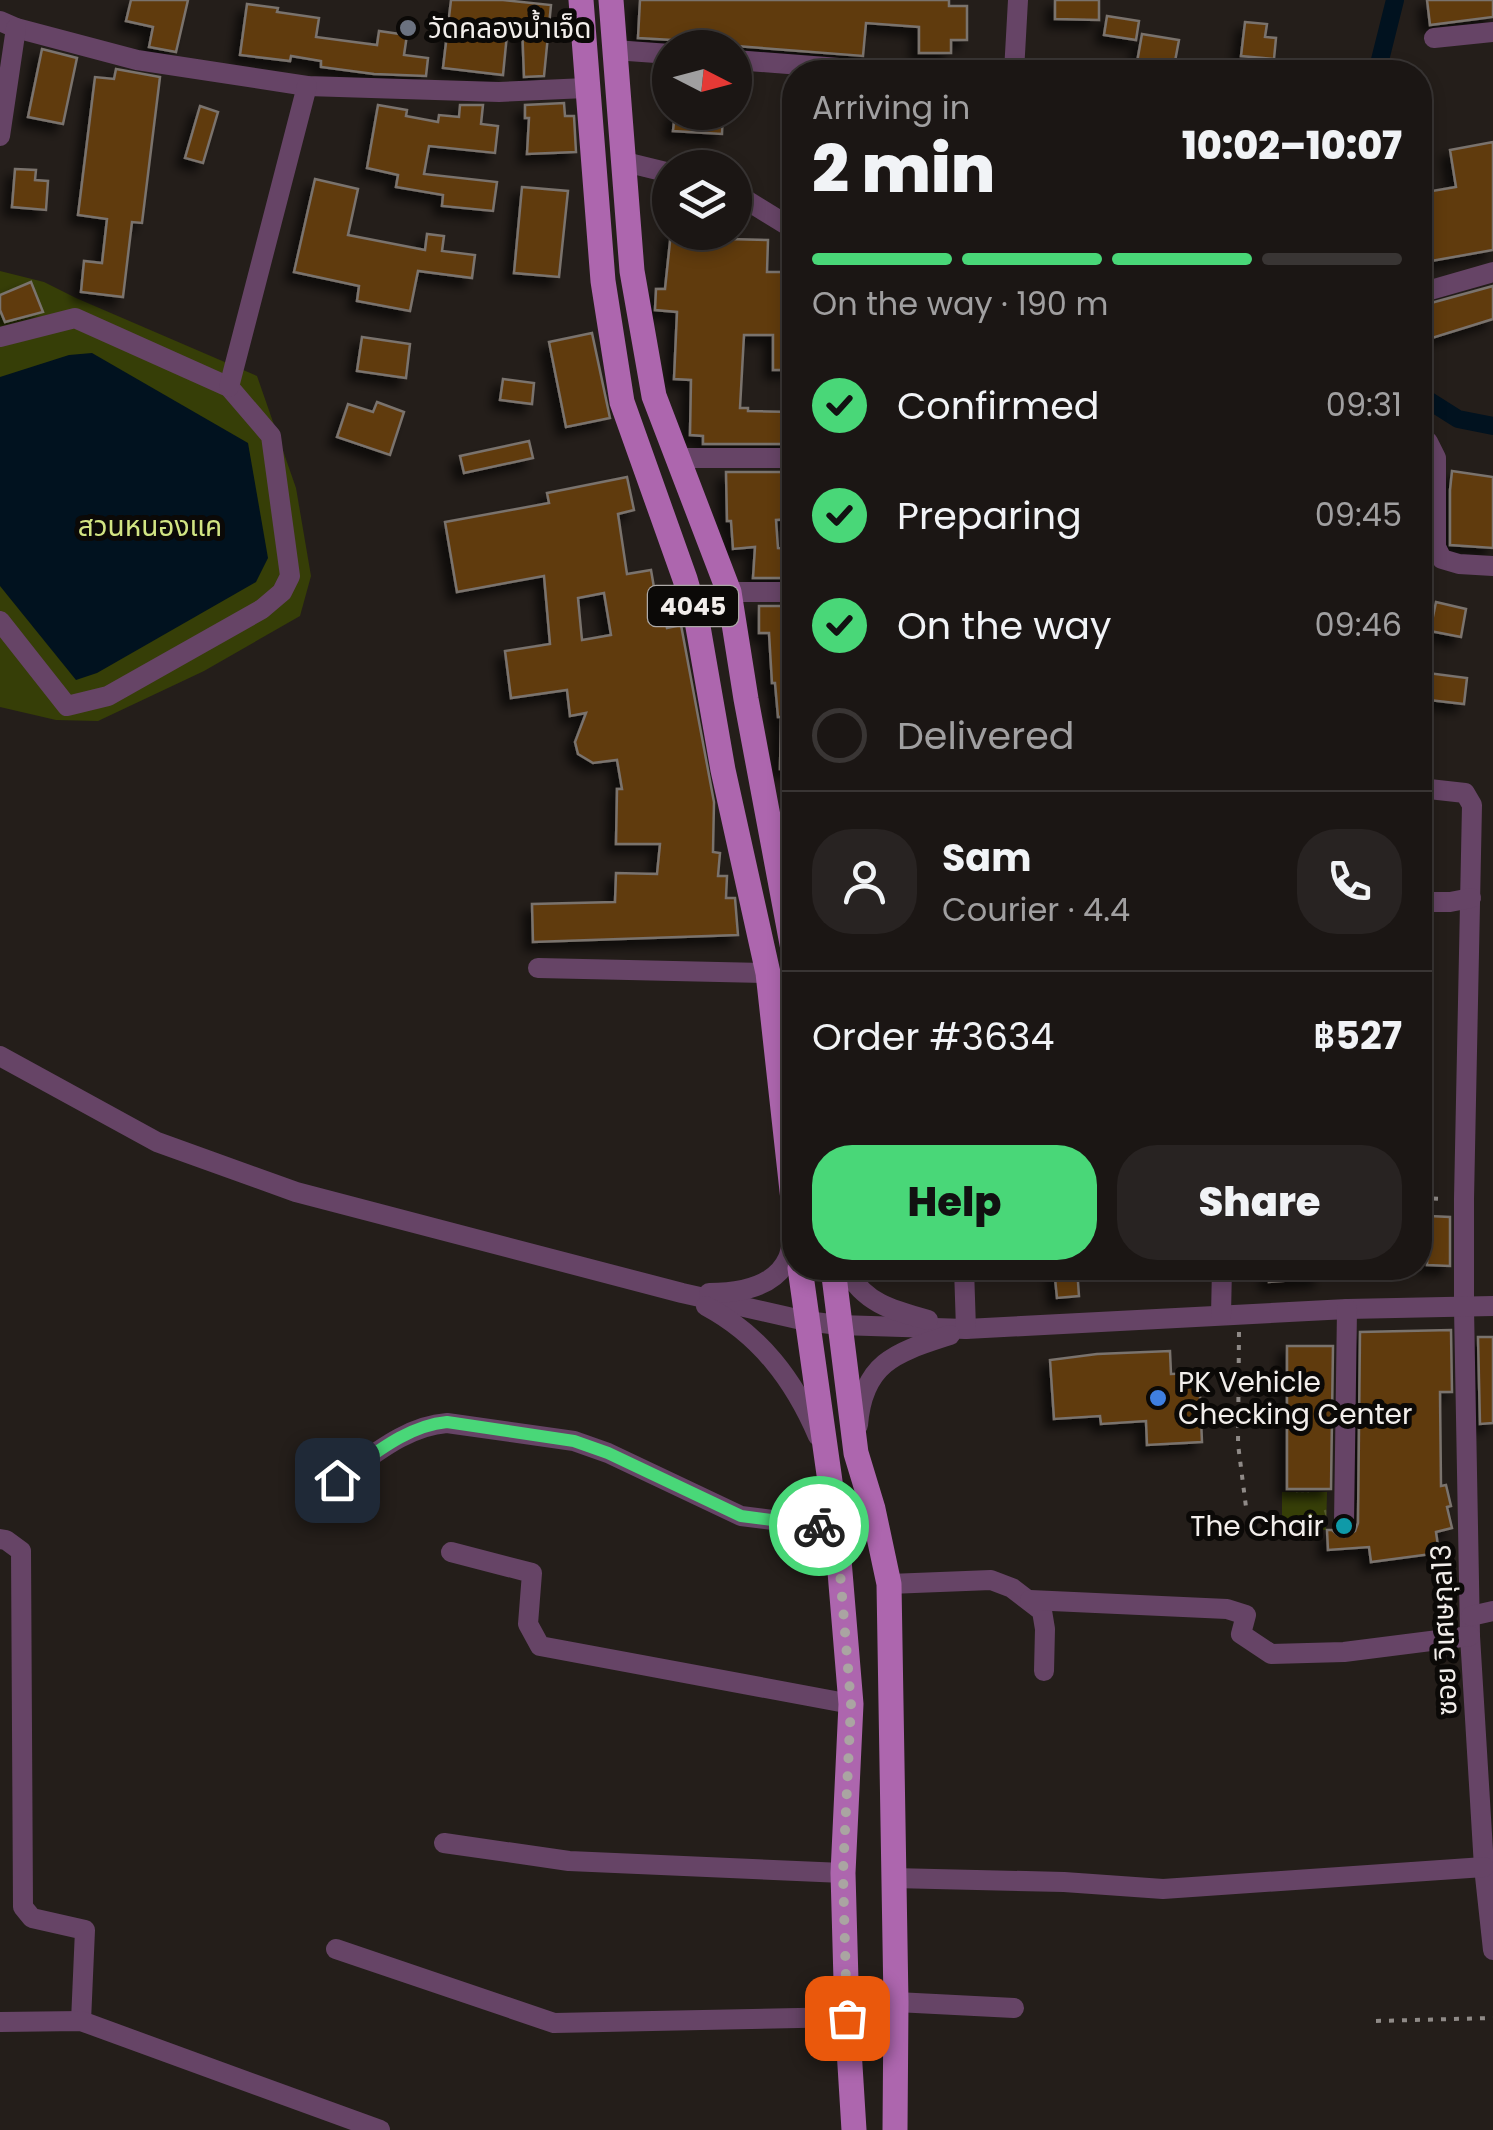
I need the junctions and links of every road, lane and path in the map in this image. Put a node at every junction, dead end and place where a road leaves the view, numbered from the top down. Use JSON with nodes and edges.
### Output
{"nodes":[{"id":1,"x":580,"y":0,"type":"edge"},
{"id":2,"x":611,"y":0,"type":"edge"},
{"id":3,"x":1018,"y":0,"type":"edge"},
{"id":4,"x":8,"y":24,"type":"edge"},
{"id":5,"x":1493,"y":32,"type":"edge"},
{"id":6,"x":1434,"y":38,"type":"dead end"},
{"id":7,"x":614,"y":50,"type":"junction"},
{"id":8,"x":652,"y":53,"type":"edge"},
{"id":9,"x":1015,"y":60,"type":"edge"},
{"id":10,"x":752,"y":61,"type":"edge"},
{"id":11,"x":782,"y":64,"type":"edge"},
{"id":12,"x":307,"y":86,"type":"junction"},
{"id":13,"x":586,"y":88,"type":"junction"},
{"id":14,"x":0,"y":136,"type":"edge"},
{"id":15,"x":625,"y":162,"type":"junction"},
{"id":16,"x":652,"y":169,"type":"edge"},
{"id":17,"x":752,"y":203,"type":"edge"},
{"id":18,"x":782,"y":222,"type":"edge"},
{"id":19,"x":1493,"y":272,"type":"edge"},
{"id":20,"x":1432,"y":290,"type":"edge"},
{"id":21,"x":0,"y":338,"type":"edge"},
{"id":22,"x":229,"y":387,"type":"junction"},
{"id":23,"x":1432,"y":450,"type":"edge"},
{"id":24,"x":676,"y":458,"type":"junction"},
{"id":25,"x":782,"y":458,"type":"edge"},
{"id":26,"x":1493,"y":566,"type":"edge"},
{"id":27,"x":729,"y":592,"type":"junction"},
{"id":28,"x":782,"y":592,"type":"edge"},
{"id":29,"x":0,"y":621,"type":"edge"},
{"id":30,"x":1432,"y":789,"type":"edge"},
{"id":31,"x":782,"y":891,"type":"edge"},
{"id":32,"x":1470,"y":898,"type":"junction"},
{"id":33,"x":1432,"y":902,"type":"edge"},
{"id":34,"x":538,"y":968,"type":"dead end"},
{"id":35,"x":768,"y":973,"type":"junction"},
{"id":36,"x":0,"y":1056,"type":"edge"},
{"id":37,"x":782,"y":1100,"type":"edge"},
{"id":38,"x":1432,"y":1199,"type":"edge"},
{"id":39,"x":1464,"y":1200,"type":"junction"},
{"id":40,"x":782,"y":1267,"type":"edge"},
{"id":41,"x":801,"y":1280,"type":"edge"},
{"id":42,"x":834,"y":1280,"type":"edge"},
{"id":43,"x":851,"y":1280,"type":"edge"},
{"id":44,"x":964,"y":1280,"type":"edge"},
{"id":45,"x":1224,"y":1280,"type":"edge"},
{"id":46,"x":682,"y":1293,"type":"junction"},
{"id":47,"x":1493,"y":1306,"type":"edge"},
{"id":48,"x":1464,"y":1308,"type":"junction"},
{"id":49,"x":1347,"y":1309,"type":"junction"},
{"id":50,"x":1230,"y":1315,"type":"junction"},
{"id":51,"x":806,"y":1321,"type":"junction"},
{"id":52,"x":838,"y":1325,"type":"junction"},
{"id":53,"x":966,"y":1329,"type":"junction"},
{"id":54,"x":856,"y":1453,"type":"junction"},
{"id":55,"x":826,"y":1457,"type":"junction"},
{"id":56,"x":337,"y":1480,"type":"dead end"},
{"id":57,"x":1246,"y":1507,"type":"dead end"},
{"id":58,"x":1344,"y":1523,"type":"dead end"},
{"id":59,"x":836,"y":1524,"type":"junction"},
{"id":60,"x":0,"y":1540,"type":"edge"},
{"id":61,"x":451,"y":1552,"type":"dead end"},
{"id":62,"x":889,"y":1584,"type":"junction"},
{"id":63,"x":1030,"y":1600,"type":"junction"},
{"id":64,"x":1493,"y":1611,"type":"edge"},
{"id":65,"x":1470,"y":1626,"type":"junction"},
{"id":66,"x":1044,"y":1671,"type":"dead end"},
{"id":67,"x":851,"y":1704,"type":"junction"},
{"id":68,"x":444,"y":1842,"type":"dead end"},
{"id":69,"x":1484,"y":1867,"type":"junction"},
{"id":70,"x":843,"y":1873,"type":"junction"},
{"id":71,"x":893,"y":1878,"type":"junction"},
{"id":72,"x":336,"y":1948,"type":"dead end"},
{"id":73,"x":1493,"y":1950,"type":"edge"},
{"id":74,"x":896,"y":2002,"type":"junction"},
{"id":75,"x":1014,"y":2008,"type":"dead end"},
{"id":76,"x":847,"y":2018,"type":"junction"},
{"id":77,"x":1493,"y":2018,"type":"edge"},
{"id":78,"x":81,"y":2021,"type":"junction"},
{"id":79,"x":0,"y":2022,"type":"edge"},
{"id":80,"x":1376,"y":2022,"type":"dead end"},
{"id":81,"x":380,"y":2130,"type":"edge"},
{"id":82,"x":854,"y":2130,"type":"edge"},
{"id":83,"x":895,"y":2130,"type":"edge"}],
"edges":[{"from":1,"to":13,"type":"main road","number":"4045"},
{"from":2,"to":7,"type":"main road","number":"4045"},
{"from":3,"to":9,"type":"street"},
{"from":4,"to":12,"type":"street"},
{"from":4,"to":14,"type":"street"},
{"from":5,"to":6,"type":"street"},
{"from":7,"to":8,"type":"street"},
{"from":7,"to":15,"type":"main road","number":"4045"},
{"from":10,"to":11,"type":"street"},
{"from":12,"to":13,"type":"street"},
{"from":12,"to":22,"type":"street"},
{"from":13,"to":35,"type":"main road","number":"4045"},
{"from":15,"to":16,"type":"street"},
{"from":15,"to":24,"type":"main road","number":"4045"},
{"from":17,"to":18,"type":"street"},
{"from":19,"to":20,"type":"street"},
{"from":21,"to":22,"type":"street"},
{"from":22,"to":29,"type":"street"},
{"from":23,"to":26,"type":"street"},
{"from":24,"to":25,"type":"street"},
{"from":24,"to":27,"type":"main road","number":"4045"},
{"from":27,"to":28,"type":"street"},
{"from":27,"to":31,"type":"main road","number":"4045"},
{"from":30,"to":32,"type":"street","name":"ซอย วิเศษกุล13"},
{"from":32,"to":33,"type":"street"},
{"from":32,"to":39,"type":"street","name":"ซอย วิเศษกุล13"},
{"from":34,"to":35,"type":"street"},
{"from":35,"to":37,"type":"main road","number":"4045"},
{"from":36,"to":46,"type":"street"},
{"from":38,"to":39,"type":"path"},
{"from":39,"to":48,"type":"street","name":"ซอย วิเศษกุล13"},
{"from":40,"to":46,"type":"street"},
{"from":41,"to":51,"type":"main road"},
{"from":42,"to":52,"type":"main road"},
{"from":43,"to":53,"type":"street"},
{"from":44,"to":53,"type":"street"},
{"from":45,"to":50,"type":"street"},
{"from":46,"to":51,"type":"street"},
{"from":46,"to":55,"type":"street"},
{"from":47,"to":48,"type":"street"},
{"from":48,"to":49,"type":"street"},
{"from":48,"to":65,"type":"street","name":"ซอย วิเศษกุล13"},
{"from":49,"to":50,"type":"street"},
{"from":49,"to":58,"type":"street"},
{"from":50,"to":53,"type":"street"},
{"from":50,"to":57,"type":"path"},
{"from":51,"to":52,"type":"street"},
{"from":51,"to":55,"type":"main road"},
{"from":52,"to":53,"type":"street"},
{"from":52,"to":54,"type":"main road"},
{"from":53,"to":54,"type":"street"},
{"from":54,"to":62,"type":"main road"},
{"from":55,"to":59,"type":"main road"},
{"from":56,"to":59,"type":"street"},
{"from":59,"to":67,"type":"main road"},
{"from":60,"to":78,"type":"street"},
{"from":61,"to":67,"type":"street"},
{"from":62,"to":63,"type":"street"},
{"from":62,"to":71,"type":"main road"},
{"from":63,"to":65,"type":"street"},
{"from":63,"to":66,"type":"street"},
{"from":64,"to":65,"type":"street"},
{"from":65,"to":69,"type":"street","name":"ซอย วิเศษกุล13"},
{"from":67,"to":70,"type":"main road"},
{"from":68,"to":70,"type":"street"},
{"from":69,"to":71,"type":"street"},
{"from":69,"to":73,"type":"street","name":"ซอย วิเศษกุล13"},
{"from":70,"to":76,"type":"main road"},
{"from":71,"to":74,"type":"main road"},
{"from":72,"to":76,"type":"street"},
{"from":74,"to":75,"type":"street"},
{"from":74,"to":83,"type":"main road"},
{"from":76,"to":82,"type":"main road"},
{"from":77,"to":80,"type":"path"},
{"from":78,"to":79,"type":"street"},
{"from":78,"to":81,"type":"street"}]}
